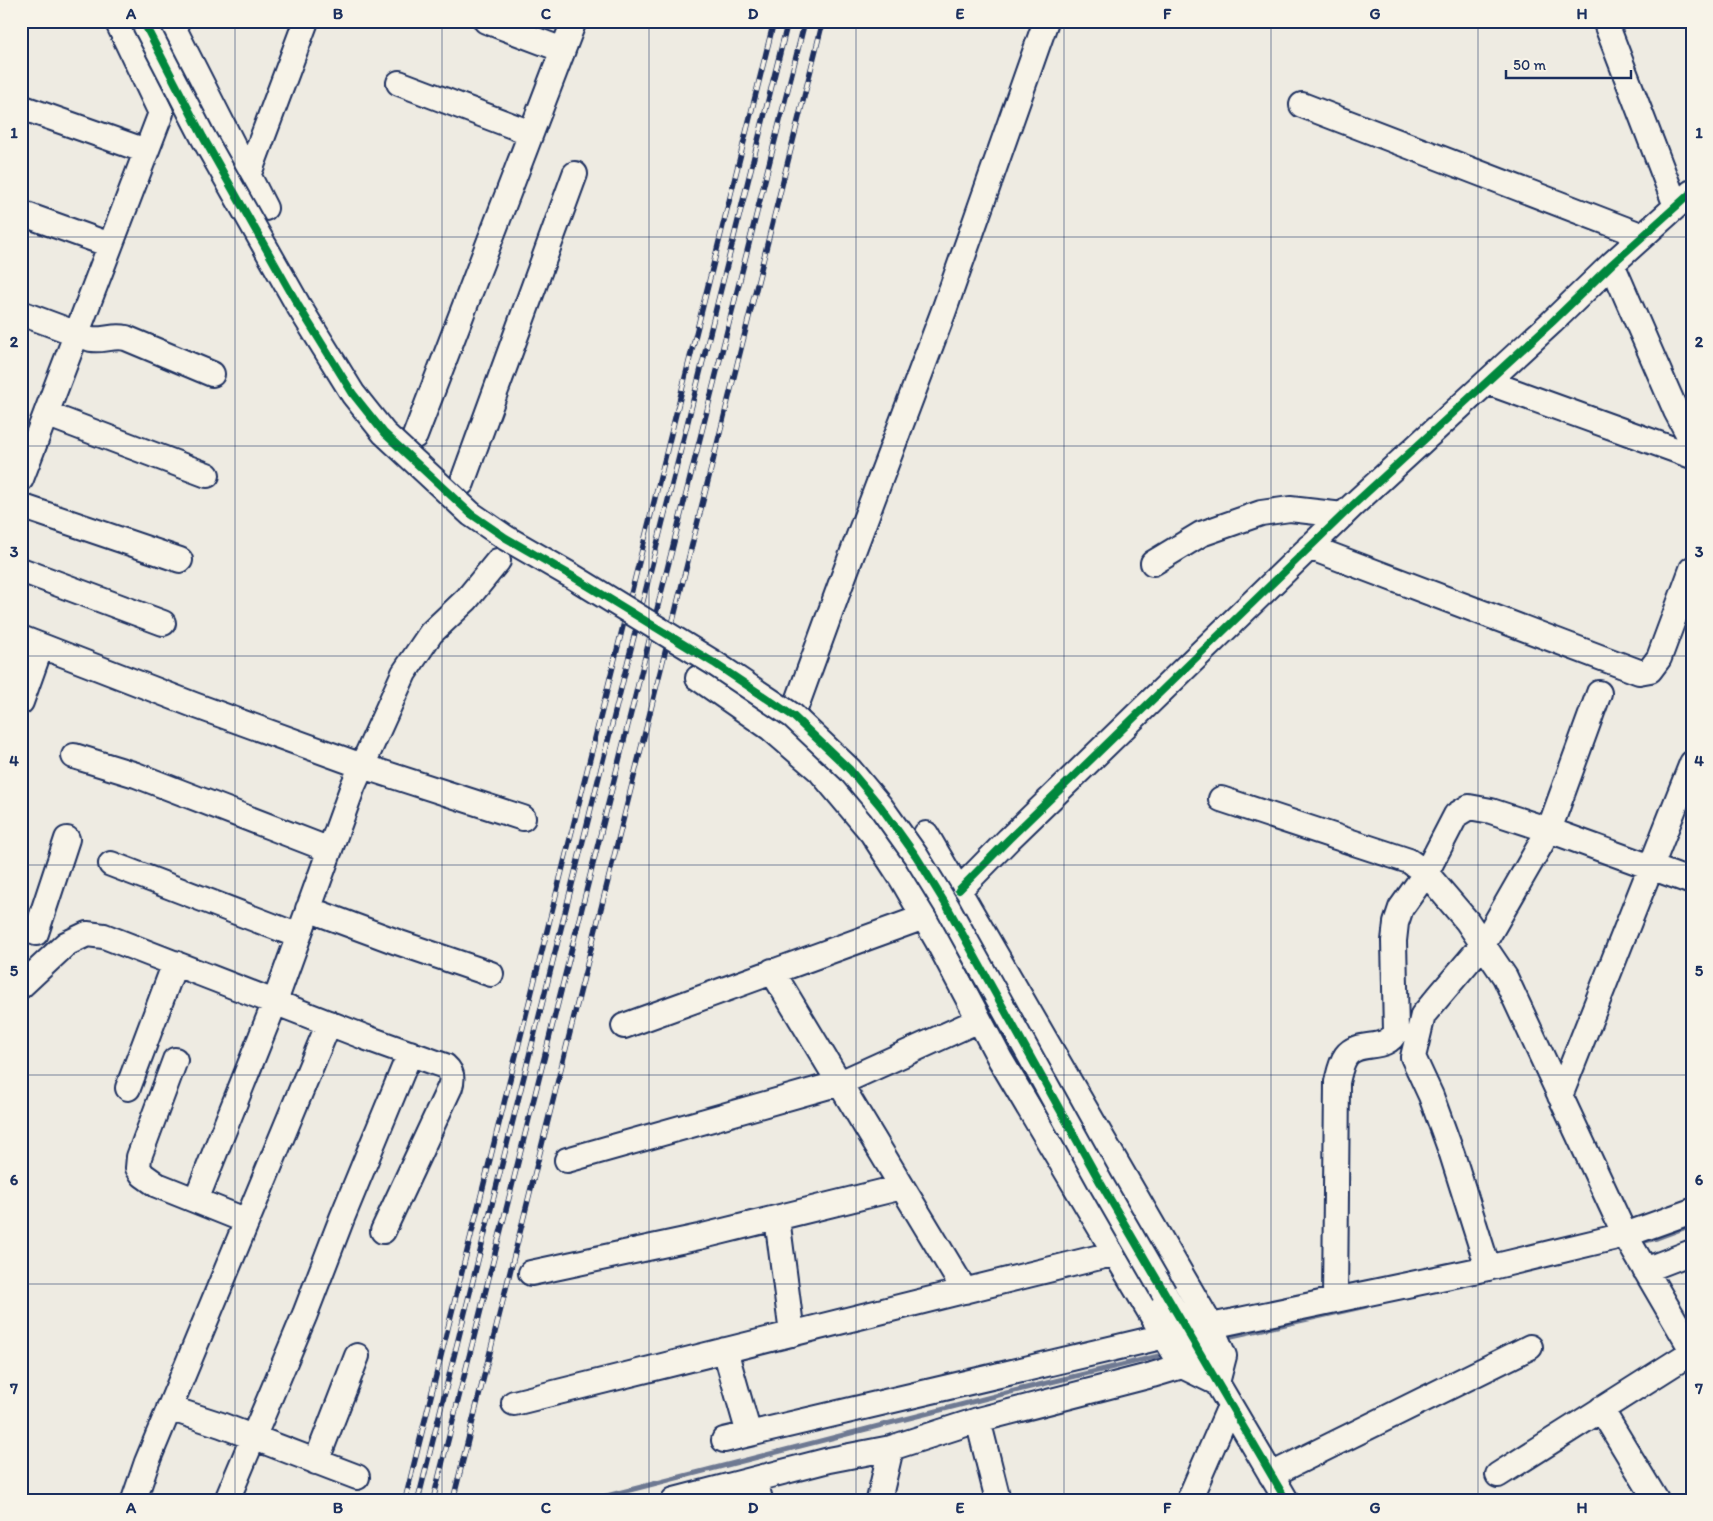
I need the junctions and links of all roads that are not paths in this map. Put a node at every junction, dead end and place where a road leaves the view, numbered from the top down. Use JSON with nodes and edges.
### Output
{"nodes":[{"id":1,"x":117,"y":21,"type":"edge"},
{"id":2,"x":143,"y":21,"type":"edge"},
{"id":3,"x":170,"y":21,"type":"edge"},
{"id":4,"x":306,"y":21,"type":"edge"},
{"id":5,"x":486,"y":21,"type":"edge"},
{"id":6,"x":574,"y":21,"type":"edge"},
{"id":7,"x":1046,"y":21,"type":"edge"},
{"id":8,"x":1605,"y":21,"type":"edge"},
{"id":9,"x":563,"y":50,"type":"junction"},
{"id":10,"x":399,"y":83,"type":"dead end"},
{"id":11,"x":1302,"y":105,"type":"dead end"},
{"id":12,"x":21,"y":107,"type":"edge"},
{"id":13,"x":531,"y":133,"type":"junction"},
{"id":14,"x":146,"y":151,"type":"junction"},
{"id":15,"x":575,"y":174,"type":"dead end"},
{"id":16,"x":248,"y":176,"type":"junction"},
{"id":17,"x":1684,"y":199,"type":"edge"},
{"id":18,"x":265,"y":208,"type":"dead end"},
{"id":19,"x":21,"y":213,"type":"edge"},
{"id":20,"x":1643,"y":236,"type":"junction"},
{"id":21,"x":110,"y":245,"type":"junction"},
{"id":22,"x":1612,"y":264,"type":"junction"},
{"id":23,"x":21,"y":312,"type":"edge"},
{"id":24,"x":76,"y":333,"type":"junction"},
{"id":25,"x":212,"y":374,"type":"dead end"},
{"id":26,"x":1487,"y":382,"type":"junction"},
{"id":27,"x":46,"y":414,"type":"junction"},
{"id":28,"x":415,"y":436,"type":"dead end"},
{"id":29,"x":1692,"y":442,"type":"edge"},
{"id":30,"x":1692,"y":456,"type":"edge"},
{"id":31,"x":207,"y":475,"type":"dead end"},
{"id":32,"x":21,"y":479,"type":"edge"},
{"id":33,"x":462,"y":482,"type":"dead end"},
{"id":34,"x":21,"y":506,"type":"edge"},
{"id":35,"x":1343,"y":515,"type":"junction"},
{"id":36,"x":1310,"y":547,"type":"junction"},
{"id":37,"x":180,"y":560,"type":"dead end"},
{"id":38,"x":498,"y":561,"type":"dead end"},
{"id":39,"x":1153,"y":562,"type":"dead end"},
{"id":40,"x":1692,"y":568,"type":"edge"},
{"id":41,"x":21,"y":570,"type":"edge"},
{"id":42,"x":163,"y":623,"type":"dead end"},
{"id":43,"x":31,"y":642,"type":"edge"},
{"id":44,"x":698,"y":678,"type":"dead end"},
{"id":45,"x":1599,"y":693,"type":"dead end"},
{"id":46,"x":21,"y":702,"type":"edge"},
{"id":47,"x":784,"y":740,"type":"junction"},
{"id":48,"x":74,"y":756,"type":"dead end"},
{"id":49,"x":1692,"y":763,"type":"edge"},
{"id":50,"x":362,"y":766,"type":"junction"},
{"id":51,"x":1221,"y":799,"type":"dead end"},
{"id":52,"x":523,"y":818,"type":"dead end"},
{"id":53,"x":1549,"y":830,"type":"junction"},
{"id":54,"x":926,"y":834,"type":"dead end"},
{"id":55,"x":67,"y":839,"type":"dead end"},
{"id":56,"x":330,"y":850,"type":"junction"},
{"id":57,"x":111,"y":864,"type":"dead end"},
{"id":58,"x":1650,"y":866,"type":"junction"},
{"id":59,"x":1426,"y":873,"type":"junction"},
{"id":60,"x":1692,"y":882,"type":"edge"},
{"id":61,"x":959,"y":890,"type":"junction"},
{"id":62,"x":308,"y":909,"type":"junction"},
{"id":63,"x":924,"y":917,"type":"junction"},
{"id":64,"x":28,"y":930,"type":"edge"},
{"id":65,"x":299,"y":936,"type":"junction"},
{"id":66,"x":1484,"y":943,"type":"junction"},
{"id":67,"x":66,"y":944,"type":"junction"},
{"id":68,"x":175,"y":963,"type":"junction"},
{"id":69,"x":772,"y":971,"type":"junction"},
{"id":70,"x":491,"y":974,"type":"dead end"},
{"id":71,"x":21,"y":986,"type":"edge"},
{"id":72,"x":275,"y":1002,"type":"junction"},
{"id":73,"x":980,"y":1020,"type":"junction"},
{"id":74,"x":329,"y":1023,"type":"junction"},
{"id":75,"x":624,"y":1026,"type":"dead end"},
{"id":76,"x":410,"y":1053,"type":"junction"},
{"id":77,"x":175,"y":1060,"type":"dead end"},
{"id":78,"x":840,"y":1083,"type":"junction"},
{"id":79,"x":128,"y":1088,"type":"dead end"},
{"id":80,"x":1560,"y":1096,"type":"junction"},
{"id":81,"x":567,"y":1160,"type":"dead end"},
{"id":82,"x":902,"y":1186,"type":"junction"},
{"id":83,"x":196,"y":1200,"type":"junction"},
{"id":84,"x":1692,"y":1211,"type":"edge"},
{"id":85,"x":777,"y":1218,"type":"junction"},
{"id":86,"x":247,"y":1221,"type":"junction"},
{"id":87,"x":383,"y":1231,"type":"dead end"},
{"id":88,"x":1634,"y":1250,"type":"junction"},
{"id":89,"x":1692,"y":1252,"type":"edge"},
{"id":90,"x":1116,"y":1253,"type":"junction"},
{"id":91,"x":1488,"y":1268,"type":"junction"},
{"id":92,"x":531,"y":1273,"type":"dead end"},
{"id":93,"x":966,"y":1291,"type":"junction"},
{"id":94,"x":1335,"y":1300,"type":"junction"},
{"id":95,"x":792,"y":1334,"type":"junction"},
{"id":96,"x":1215,"y":1335,"type":"junction"},
{"id":97,"x":1530,"y":1346,"type":"dead end"},
{"id":98,"x":725,"y":1350,"type":"junction"},
{"id":99,"x":1174,"y":1351,"type":"junction"},
{"id":100,"x":1692,"y":1351,"type":"edge"},
{"id":101,"x":357,"y":1356,"type":"dead end"},
{"id":102,"x":1217,"y":1383,"type":"junction"},
{"id":103,"x":514,"y":1403,"type":"dead end"},
{"id":104,"x":1230,"y":1406,"type":"junction"},
{"id":105,"x":169,"y":1408,"type":"junction"},
{"id":106,"x":1602,"y":1409,"type":"junction"},
{"id":107,"x":978,"y":1420,"type":"junction"},
{"id":108,"x":749,"y":1434,"type":"junction"},
{"id":109,"x":252,"y":1437,"type":"junction"},
{"id":110,"x":724,"y":1440,"type":"dead end"},
{"id":111,"x":891,"y":1448,"type":"junction"},
{"id":112,"x":316,"y":1462,"type":"junction"},
{"id":113,"x":1271,"y":1475,"type":"junction"},
{"id":114,"x":1498,"y":1475,"type":"dead end"},
{"id":115,"x":357,"y":1477,"type":"dead end"},
{"id":116,"x":758,"y":1490,"type":"edge"},
{"id":117,"x":134,"y":1500,"type":"edge"},
{"id":118,"x":228,"y":1500,"type":"edge"},
{"id":119,"x":674,"y":1500,"type":"edge"},
{"id":120,"x":878,"y":1500,"type":"edge"},
{"id":121,"x":998,"y":1500,"type":"edge"},
{"id":122,"x":1189,"y":1500,"type":"edge"},
{"id":123,"x":1286,"y":1500,"type":"edge"},
{"id":124,"x":1656,"y":1500,"type":"edge"}],
"edges":[{"from":1,"to":14,"type":"street"},
{"from":2,"to":102,"type":"street","bridge":true},
{"from":3,"to":16,"type":"street"},
{"from":4,"to":16,"type":"street"},
{"from":5,"to":9,"type":"street"},
{"from":6,"to":9,"type":"street"},
{"from":7,"to":47,"type":"street"},
{"from":8,"to":17,"type":"street"},
{"from":9,"to":13,"type":"street"},
{"from":10,"to":13,"type":"street"},
{"from":11,"to":20,"type":"street"},
{"from":12,"to":14,"type":"street"},
{"from":13,"to":28,"type":"street"},
{"from":14,"to":21,"type":"street"},
{"from":15,"to":33,"type":"street"},
{"from":16,"to":18,"type":"street"},
{"from":17,"to":20,"type":"street"},
{"from":19,"to":21,"type":"street"},
{"from":20,"to":22,"type":"street"},
{"from":21,"to":24,"type":"street"},
{"from":22,"to":26,"type":"street"},
{"from":22,"to":29,"type":"street"},
{"from":23,"to":24,"type":"street"},
{"from":24,"to":25,"type":"street"},
{"from":24,"to":27,"type":"street"},
{"from":26,"to":30,"type":"street"},
{"from":26,"to":35,"type":"street"},
{"from":27,"to":31,"type":"street"},
{"from":27,"to":32,"type":"street"},
{"from":34,"to":37,"type":"street"},
{"from":35,"to":36,"type":"street"},
{"from":35,"to":39,"type":"street"},
{"from":36,"to":40,"type":"street"},
{"from":36,"to":61,"type":"street"},
{"from":38,"to":50,"type":"street"},
{"from":41,"to":42,"type":"street"},
{"from":43,"to":46,"type":"street"},
{"from":43,"to":50,"type":"street"},
{"from":44,"to":47,"type":"street"},
{"from":45,"to":53,"type":"street"},
{"from":47,"to":63,"type":"street"},
{"from":48,"to":56,"type":"street"},
{"from":49,"to":58,"type":"street"},
{"from":50,"to":52,"type":"street"},
{"from":50,"to":56,"type":"street"},
{"from":51,"to":59,"type":"street"},
{"from":53,"to":58,"type":"street"},
{"from":53,"to":59,"type":"street"},
{"from":53,"to":66,"type":"street"},
{"from":54,"to":61,"type":"street"},
{"from":55,"to":64,"type":"street"},
{"from":56,"to":62,"type":"street"},
{"from":57,"to":65,"type":"street"},
{"from":58,"to":60,"type":"street"},
{"from":58,"to":80,"type":"street"},
{"from":59,"to":66,"type":"street"},
{"from":59,"to":94,"type":"street"},
{"from":61,"to":96,"type":"street"},
{"from":62,"to":65,"type":"street"},
{"from":62,"to":70,"type":"street"},
{"from":63,"to":69,"type":"street"},
{"from":63,"to":73,"type":"street"},
{"from":64,"to":67,"type":"street"},
{"from":65,"to":72,"type":"street"},
{"from":66,"to":80,"type":"street"},
{"from":66,"to":91,"type":"street"},
{"from":67,"to":68,"type":"street"},
{"from":67,"to":71,"type":"street"},
{"from":68,"to":72,"type":"street"},
{"from":68,"to":79,"type":"street"},
{"from":69,"to":75,"type":"street"},
{"from":69,"to":78,"type":"street"},
{"from":72,"to":74,"type":"street"},
{"from":72,"to":83,"type":"street"},
{"from":73,"to":78,"type":"street"},
{"from":73,"to":90,"type":"street"},
{"from":74,"to":76,"type":"street"},
{"from":74,"to":86,"type":"street"},
{"from":76,"to":87,"type":"street"},
{"from":76,"to":109,"type":"street"},
{"from":77,"to":83,"type":"street"},
{"from":78,"to":81,"type":"street"},
{"from":78,"to":82,"type":"street"},
{"from":80,"to":88,"type":"street"},
{"from":82,"to":85,"type":"street"},
{"from":82,"to":93,"type":"street"},
{"from":83,"to":86,"type":"street"},
{"from":84,"to":88,"type":"street"},
{"from":85,"to":92,"type":"street"},
{"from":85,"to":95,"type":"street"},
{"from":86,"to":105,"type":"street"},
{"from":88,"to":89,"type":"street"},
{"from":88,"to":91,"type":"street"},
{"from":88,"to":100,"type":"street"},
{"from":90,"to":93,"type":"street"},
{"from":90,"to":99,"type":"street"},
{"from":91,"to":94,"type":"street"},
{"from":93,"to":95,"type":"street"},
{"from":94,"to":96,"type":"street"},
{"from":95,"to":98,"type":"street"},
{"from":96,"to":102,"type":"street"},
{"from":97,"to":113,"type":"street"},
{"from":98,"to":103,"type":"street"},
{"from":98,"to":108,"type":"street"},
{"from":99,"to":102,"type":"street"},
{"from":99,"to":107,"type":"street"},
{"from":99,"to":108,"type":"street"},
{"from":100,"to":106,"type":"street"},
{"from":101,"to":112,"type":"street"},
{"from":102,"to":104,"type":"street"},
{"from":104,"to":113,"type":"street"},
{"from":104,"to":122,"type":"street"},
{"from":105,"to":109,"type":"street"},
{"from":105,"to":117,"type":"street"},
{"from":106,"to":114,"type":"street"},
{"from":106,"to":124,"type":"street"},
{"from":107,"to":111,"type":"street"},
{"from":107,"to":121,"type":"street"},
{"from":108,"to":110,"type":"street"},
{"from":109,"to":112,"type":"street"},
{"from":109,"to":118,"type":"street"},
{"from":111,"to":116,"type":"street"},
{"from":111,"to":120,"type":"street"},
{"from":112,"to":115,"type":"street"},
{"from":113,"to":123,"type":"street"},
{"from":116,"to":119,"type":"street"}]}
